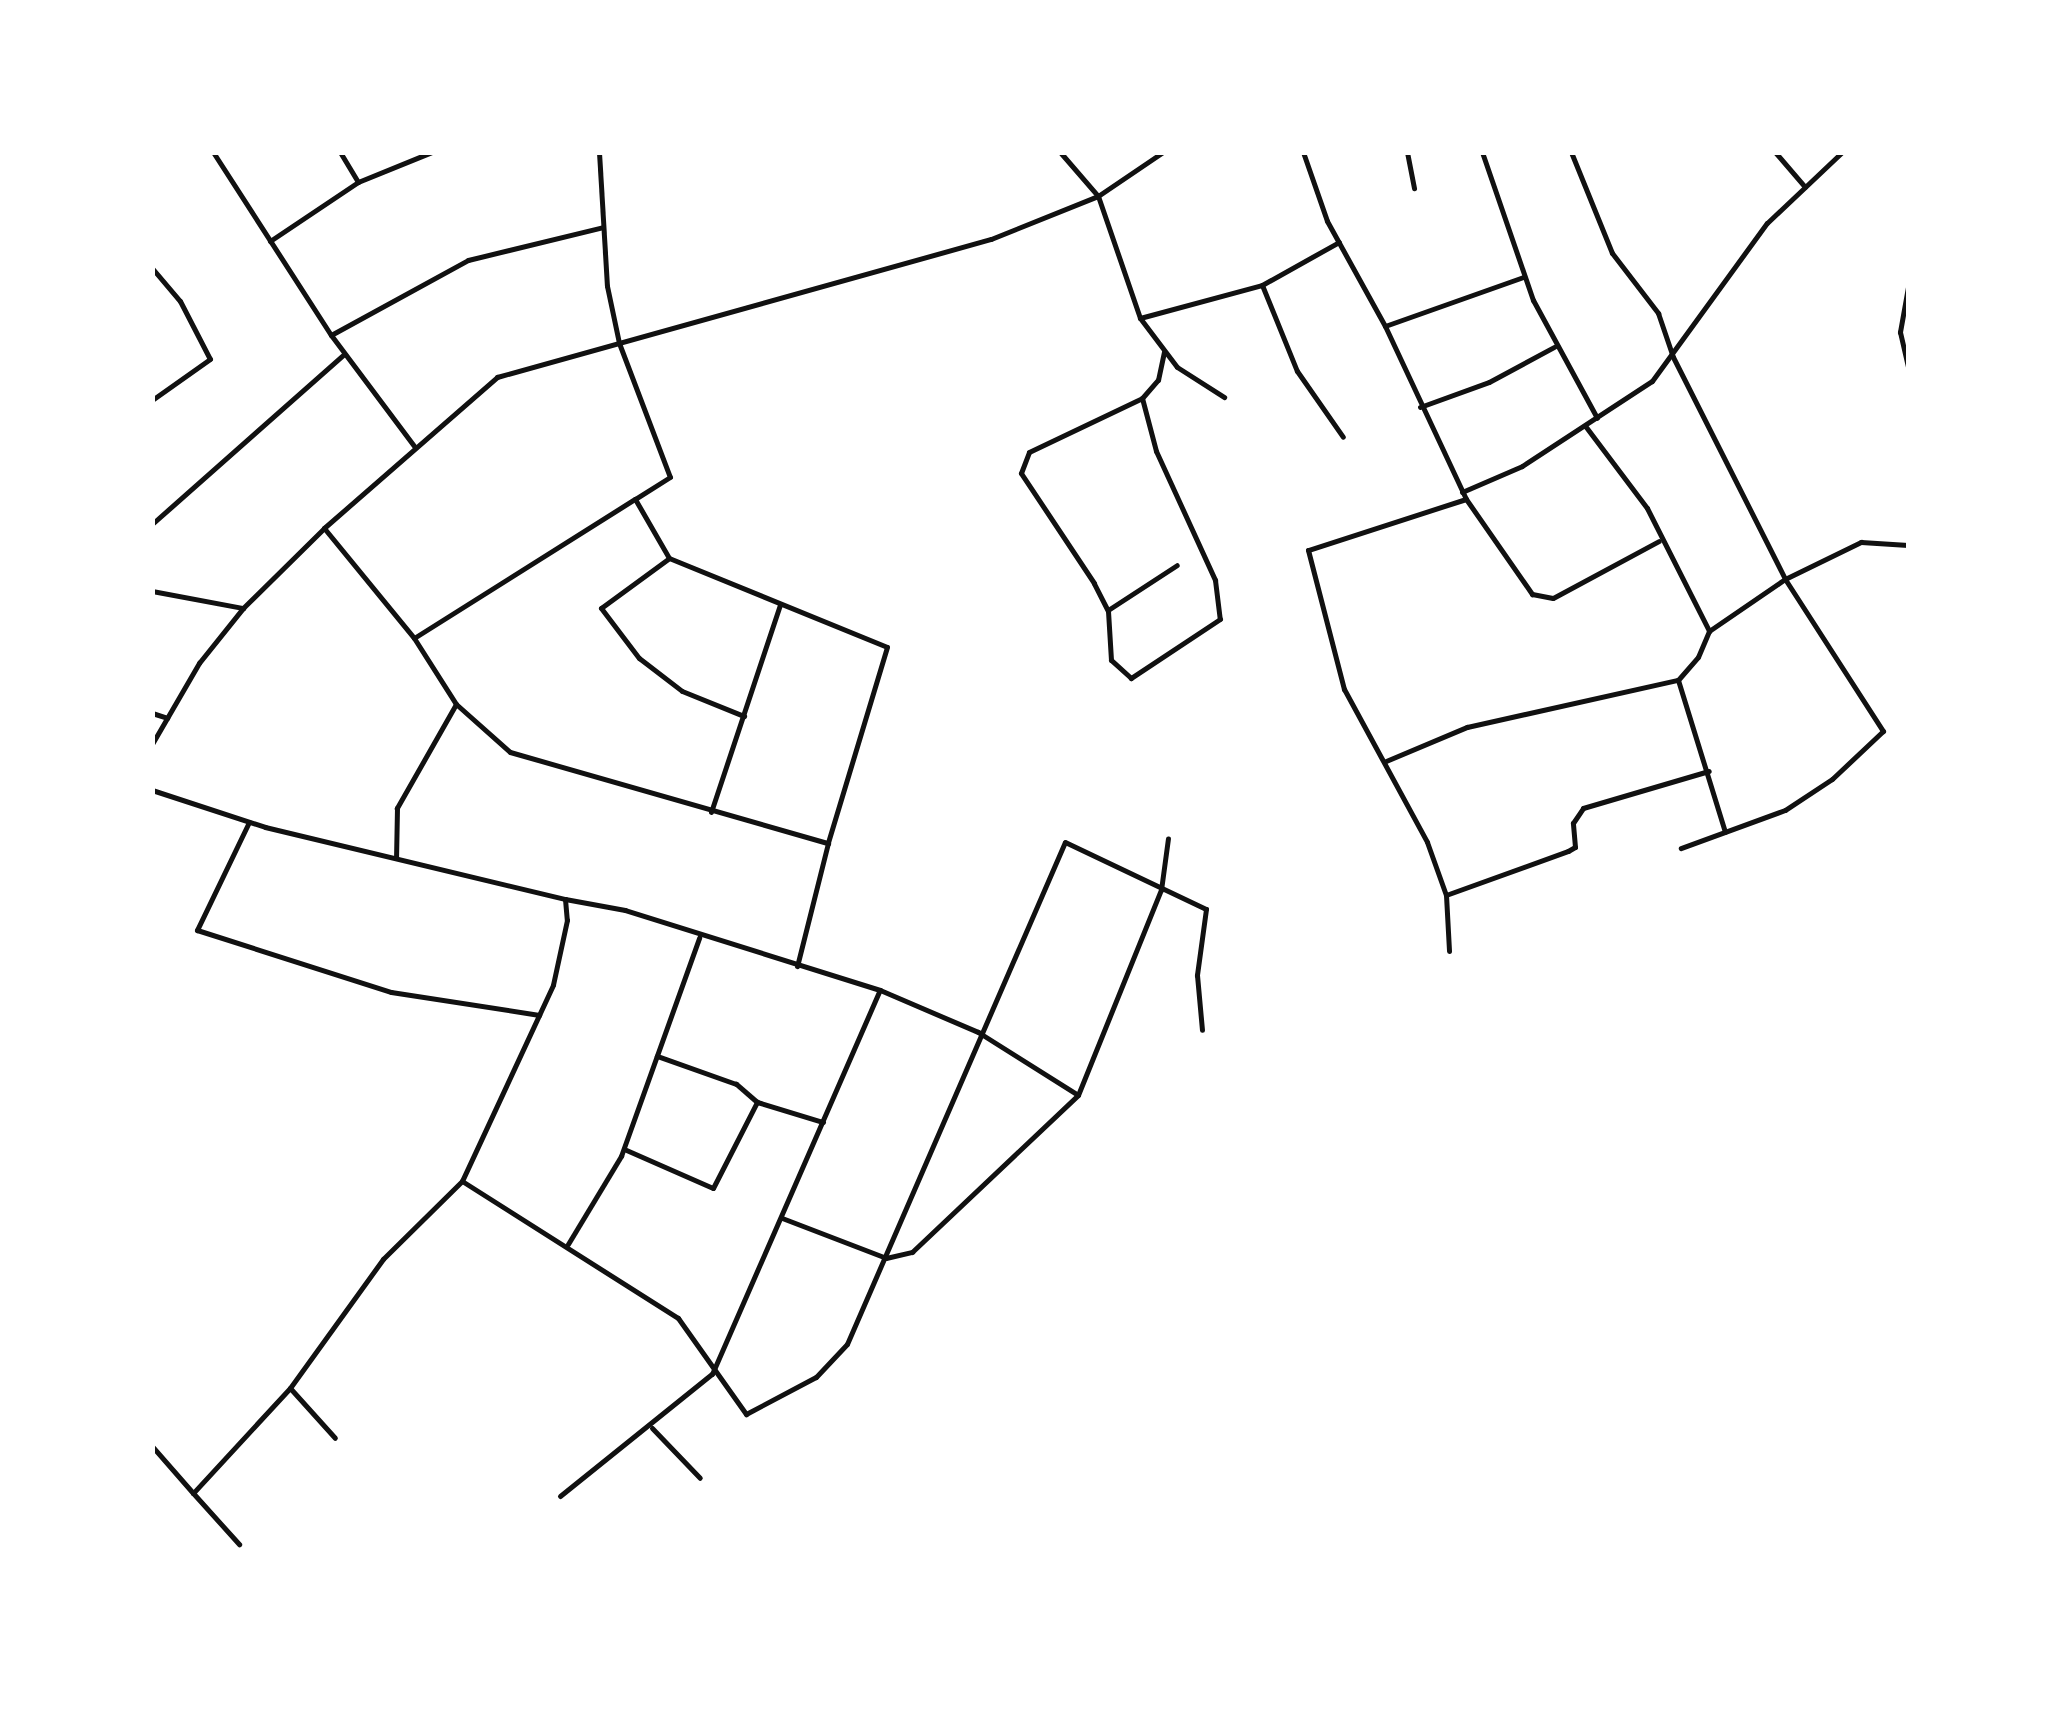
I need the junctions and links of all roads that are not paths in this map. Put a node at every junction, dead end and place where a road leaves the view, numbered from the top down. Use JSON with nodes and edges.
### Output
{"nodes":[{"id":1,"x":212,"y":152,"type":"edge"},
{"id":2,"x":340,"y":152,"type":"edge"},
{"id":3,"x":432,"y":152,"type":"edge"},
{"id":4,"x":598,"y":152,"type":"edge"},
{"id":5,"x":1060,"y":152,"type":"edge"},
{"id":6,"x":1163,"y":152,"type":"edge"},
{"id":7,"x":1304,"y":152,"type":"edge"},
{"id":8,"x":1407,"y":152,"type":"edge"},
{"id":9,"x":1482,"y":152,"type":"edge"},
{"id":10,"x":1571,"y":152,"type":"edge"},
{"id":11,"x":1775,"y":152,"type":"edge"},
{"id":12,"x":1842,"y":152,"type":"edge"},
{"id":13,"x":358,"y":182,"type":"junction"},
{"id":14,"x":1414,"y":188,"type":"dead end"},
{"id":15,"x":1805,"y":188,"type":"junction"},
{"id":16,"x":1098,"y":196,"type":"junction"},
{"id":17,"x":603,"y":227,"type":"junction"},
{"id":18,"x":270,"y":241,"type":"junction"},
{"id":19,"x":1339,"y":242,"type":"junction"},
{"id":20,"x":152,"y":268,"type":"edge"},
{"id":21,"x":1524,"y":277,"type":"junction"},
{"id":22,"x":1262,"y":284,"type":"junction"},
{"id":23,"x":1908,"y":287,"type":"edge"},
{"id":24,"x":1140,"y":318,"type":"junction"},
{"id":25,"x":1386,"y":326,"type":"junction"},
{"id":26,"x":331,"y":335,"type":"junction"},
{"id":27,"x":619,"y":343,"type":"junction"},
{"id":28,"x":1555,"y":346,"type":"junction"},
{"id":29,"x":1164,"y":352,"type":"junction"},
{"id":30,"x":344,"y":354,"type":"junction"},
{"id":31,"x":1674,"y":356,"type":"junction"},
{"id":32,"x":1908,"y":367,"type":"edge"},
{"id":33,"x":1142,"y":398,"type":"junction"},
{"id":34,"x":1224,"y":398,"type":"dead end"},
{"id":35,"x":152,"y":400,"type":"edge"},
{"id":36,"x":1420,"y":407,"type":"junction"},
{"id":37,"x":1596,"y":418,"type":"junction"},
{"id":38,"x":1586,"y":427,"type":"junction"},
{"id":39,"x":1343,"y":438,"type":"dead end"},
{"id":40,"x":414,"y":446,"type":"junction"},
{"id":41,"x":1462,"y":492,"type":"junction"},
{"id":42,"x":635,"y":500,"type":"junction"},
{"id":43,"x":1466,"y":500,"type":"junction"},
{"id":44,"x":152,"y":524,"type":"edge"},
{"id":45,"x":324,"y":528,"type":"junction"},
{"id":46,"x":1659,"y":541,"type":"junction"},
{"id":47,"x":1908,"y":545,"type":"edge"},
{"id":48,"x":669,"y":558,"type":"junction"},
{"id":49,"x":1177,"y":566,"type":"dead end"},
{"id":50,"x":1785,"y":579,"type":"junction"},
{"id":51,"x":152,"y":591,"type":"edge"},
{"id":52,"x":780,"y":604,"type":"junction"},
{"id":53,"x":244,"y":608,"type":"junction"},
{"id":54,"x":1108,"y":611,"type":"junction"},
{"id":55,"x":1709,"y":631,"type":"junction"},
{"id":56,"x":414,"y":638,"type":"junction"},
{"id":57,"x":1678,"y":680,"type":"junction"},
{"id":58,"x":456,"y":704,"type":"junction"},
{"id":59,"x":152,"y":714,"type":"edge"},
{"id":60,"x":744,"y":716,"type":"junction"},
{"id":61,"x":167,"y":718,"type":"junction"},
{"id":62,"x":152,"y":744,"type":"edge"},
{"id":63,"x":1386,"y":761,"type":"junction"},
{"id":64,"x":1709,"y":771,"type":"junction"},
{"id":65,"x":152,"y":790,"type":"edge"},
{"id":66,"x":711,"y":812,"type":"junction"},
{"id":67,"x":249,"y":822,"type":"junction"},
{"id":68,"x":1725,"y":832,"type":"junction"},
{"id":69,"x":1168,"y":838,"type":"dead end"},
{"id":70,"x":828,"y":843,"type":"junction"},
{"id":71,"x":1680,"y":848,"type":"dead end"},
{"id":72,"x":396,"y":858,"type":"junction"},
{"id":73,"x":1161,"y":890,"type":"junction"},
{"id":74,"x":1446,"y":895,"type":"junction"},
{"id":75,"x":566,"y":899,"type":"junction"},
{"id":76,"x":699,"y":938,"type":"junction"},
{"id":77,"x":1449,"y":950,"type":"dead end"},
{"id":78,"x":797,"y":966,"type":"junction"},
{"id":79,"x":880,"y":990,"type":"junction"},
{"id":80,"x":539,"y":1015,"type":"junction"},
{"id":81,"x":1202,"y":1030,"type":"dead end"},
{"id":82,"x":978,"y":1032,"type":"junction"},
{"id":83,"x":658,"y":1056,"type":"junction"},
{"id":84,"x":1078,"y":1095,"type":"junction"},
{"id":85,"x":757,"y":1102,"type":"junction"},
{"id":86,"x":823,"y":1122,"type":"junction"},
{"id":87,"x":624,"y":1150,"type":"junction"},
{"id":88,"x":462,"y":1181,"type":"junction"},
{"id":89,"x":782,"y":1218,"type":"junction"},
{"id":90,"x":568,"y":1244,"type":"junction"},
{"id":91,"x":886,"y":1258,"type":"junction"},
{"id":92,"x":712,"y":1374,"type":"junction"},
{"id":93,"x":290,"y":1388,"type":"junction"},
{"id":94,"x":652,"y":1428,"type":"junction"},
{"id":95,"x":335,"y":1438,"type":"dead end"},
{"id":96,"x":152,"y":1446,"type":"edge"},
{"id":97,"x":700,"y":1478,"type":"dead end"},
{"id":98,"x":193,"y":1493,"type":"junction"},
{"id":99,"x":560,"y":1496,"type":"dead end"},
{"id":100,"x":239,"y":1544,"type":"dead end"}],
"edges":[{"from":1,"to":18,"type":"street"},
{"from":2,"to":13,"type":"street"},
{"from":3,"to":13,"type":"street"},
{"from":4,"to":17,"type":"street"},
{"from":5,"to":16,"type":"street"},
{"from":6,"to":16,"type":"street"},
{"from":7,"to":19,"type":"street"},
{"from":8,"to":14,"type":"street"},
{"from":9,"to":21,"type":"street"},
{"from":10,"to":31,"type":"street"},
{"from":11,"to":15,"type":"street"},
{"from":12,"to":15,"type":"street"},
{"from":13,"to":18,"type":"street"},
{"from":15,"to":31,"type":"street"},
{"from":16,"to":24,"type":"street"},
{"from":16,"to":27,"type":"street"},
{"from":17,"to":26,"type":"street"},
{"from":17,"to":27,"type":"street"},
{"from":18,"to":26,"type":"street"},
{"from":19,"to":22,"type":"street"},
{"from":19,"to":25,"type":"street"},
{"from":20,"to":35,"type":"street"},
{"from":21,"to":25,"type":"street"},
{"from":21,"to":28,"type":"street"},
{"from":22,"to":24,"type":"street"},
{"from":22,"to":39,"type":"street"},
{"from":23,"to":32,"type":"street"},
{"from":24,"to":29,"type":"street"},
{"from":25,"to":36,"type":"street"},
{"from":26,"to":30,"type":"street"},
{"from":27,"to":40,"type":"street"},
{"from":27,"to":42,"type":"street"},
{"from":28,"to":36,"type":"street"},
{"from":28,"to":37,"type":"street"},
{"from":29,"to":33,"type":"street"},
{"from":29,"to":34,"type":"street"},
{"from":30,"to":40,"type":"street"},
{"from":30,"to":44,"type":"street"},
{"from":31,"to":37,"type":"street"},
{"from":31,"to":50,"type":"street"},
{"from":33,"to":54,"type":"street"},
{"from":33,"to":54,"type":"street"},
{"from":36,"to":41,"type":"street"},
{"from":37,"to":38,"type":"street"},
{"from":38,"to":41,"type":"street"},
{"from":38,"to":46,"type":"street"},
{"from":40,"to":45,"type":"street"},
{"from":41,"to":43,"type":"street"},
{"from":42,"to":48,"type":"street"},
{"from":42,"to":56,"type":"street"},
{"from":43,"to":46,"type":"street"},
{"from":43,"to":63,"type":"street"},
{"from":45,"to":53,"type":"street"},
{"from":45,"to":56,"type":"street"},
{"from":46,"to":55,"type":"street"},
{"from":47,"to":50,"type":"street"},
{"from":48,"to":52,"type":"street"},
{"from":48,"to":60,"type":"street"},
{"from":49,"to":54,"type":"street"},
{"from":50,"to":55,"type":"street"},
{"from":50,"to":68,"type":"street"},
{"from":51,"to":53,"type":"street"},
{"from":52,"to":60,"type":"street"},
{"from":52,"to":70,"type":"street"},
{"from":53,"to":61,"type":"street"},
{"from":55,"to":57,"type":"street"},
{"from":56,"to":58,"type":"street"},
{"from":57,"to":63,"type":"street"},
{"from":57,"to":64,"type":"street"},
{"from":58,"to":66,"type":"street"},
{"from":58,"to":72,"type":"street"},
{"from":59,"to":61,"type":"street"},
{"from":60,"to":66,"type":"street"},
{"from":61,"to":62,"type":"street"},
{"from":63,"to":74,"type":"street"},
{"from":64,"to":68,"type":"street"},
{"from":64,"to":74,"type":"street"},
{"from":65,"to":67,"type":"street"},
{"from":66,"to":70,"type":"street"},
{"from":67,"to":72,"type":"street"},
{"from":67,"to":80,"type":"street"},
{"from":68,"to":71,"type":"street"},
{"from":69,"to":73,"type":"street"},
{"from":70,"to":78,"type":"street"},
{"from":72,"to":75,"type":"street"},
{"from":73,"to":81,"type":"street"},
{"from":73,"to":82,"type":"street"},
{"from":73,"to":84,"type":"street"},
{"from":74,"to":77,"type":"street"},
{"from":75,"to":76,"type":"street"},
{"from":75,"to":80,"type":"street"},
{"from":76,"to":78,"type":"street"},
{"from":76,"to":83,"type":"street"},
{"from":78,"to":79,"type":"street"},
{"from":79,"to":82,"type":"street"},
{"from":79,"to":86,"type":"street"},
{"from":80,"to":88,"type":"street"},
{"from":82,"to":84,"type":"street"},
{"from":82,"to":91,"type":"street"},
{"from":83,"to":85,"type":"street"},
{"from":83,"to":87,"type":"street"},
{"from":84,"to":91,"type":"street"},
{"from":85,"to":86,"type":"street"},
{"from":85,"to":87,"type":"street"},
{"from":86,"to":89,"type":"street"},
{"from":87,"to":90,"type":"street"},
{"from":88,"to":90,"type":"street"},
{"from":88,"to":93,"type":"street"},
{"from":89,"to":91,"type":"street"},
{"from":89,"to":92,"type":"street"},
{"from":90,"to":92,"type":"street"},
{"from":91,"to":92,"type":"street"},
{"from":92,"to":94,"type":"street"},
{"from":93,"to":95,"type":"street"},
{"from":93,"to":98,"type":"street"},
{"from":94,"to":97,"type":"street"},
{"from":94,"to":99,"type":"street"},
{"from":96,"to":98,"type":"street"},
{"from":98,"to":100,"type":"street"}]}
